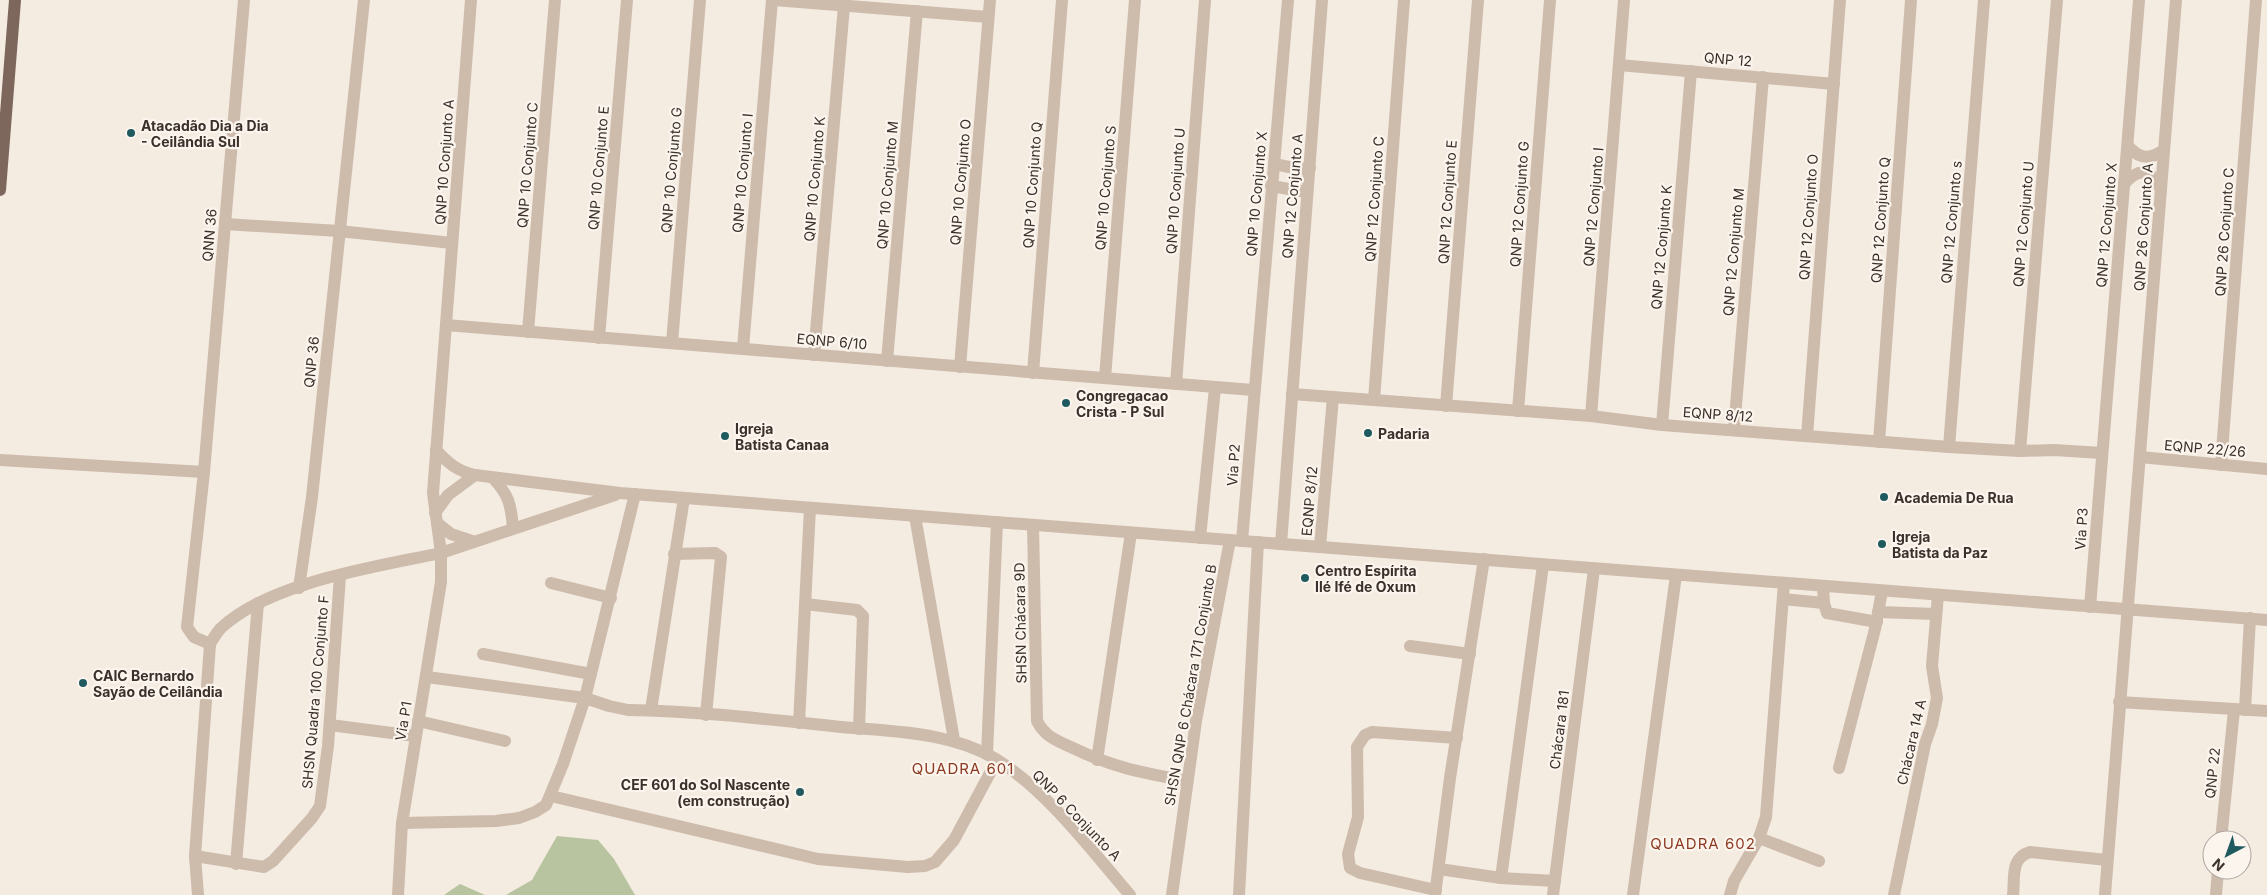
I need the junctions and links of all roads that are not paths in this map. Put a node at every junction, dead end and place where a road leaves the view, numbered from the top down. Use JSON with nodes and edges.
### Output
{"nodes":[{"id":1,"x":15,"y":0,"type":"edge"},
{"id":2,"x":244,"y":0,"type":"edge"},
{"id":3,"x":364,"y":0,"type":"edge"},
{"id":4,"x":471,"y":0,"type":"edge"},
{"id":5,"x":555,"y":0,"type":"edge"},
{"id":6,"x":627,"y":0,"type":"edge"},
{"id":7,"x":700,"y":0,"type":"edge"},
{"id":8,"x":773,"y":0,"type":"edge"},
{"id":9,"x":990,"y":0,"type":"edge"},
{"id":10,"x":1062,"y":0,"type":"edge"},
{"id":11,"x":1136,"y":0,"type":"edge"},
{"id":12,"x":1205,"y":0,"type":"edge"},
{"id":13,"x":1288,"y":0,"type":"edge"},
{"id":14,"x":1322,"y":0,"type":"edge"},
{"id":15,"x":1404,"y":0,"type":"edge"},
{"id":16,"x":1478,"y":0,"type":"edge"},
{"id":17,"x":1550,"y":0,"type":"edge"},
{"id":18,"x":1624,"y":0,"type":"edge"},
{"id":19,"x":1840,"y":0,"type":"edge"},
{"id":20,"x":1912,"y":0,"type":"edge"},
{"id":21,"x":1984,"y":0,"type":"edge"},
{"id":22,"x":2057,"y":0,"type":"edge"},
{"id":23,"x":2139,"y":0,"type":"edge"},
{"id":24,"x":2176,"y":0,"type":"edge"},
{"id":25,"x":2256,"y":0,"type":"edge"},
{"id":26,"x":844,"y":6,"type":"junction"},
{"id":27,"x":917,"y":11,"type":"junction"},
{"id":28,"x":988,"y":17,"type":"junction"},
{"id":29,"x":13,"y":29,"type":"junction"},
{"id":30,"x":0,"y":37,"type":"edge"},
{"id":31,"x":0,"y":60,"type":"edge"},
{"id":32,"x":1620,"y":65,"type":"junction"},
{"id":33,"x":1691,"y":71,"type":"junction"},
{"id":34,"x":1763,"y":77,"type":"junction"},
{"id":35,"x":1834,"y":84,"type":"junction"},
{"id":36,"x":0,"y":85,"type":"edge"},
{"id":37,"x":2128,"y":146,"type":"junction"},
{"id":38,"x":2164,"y":150,"type":"junction"},
{"id":39,"x":1274,"y":164,"type":"junction"},
{"id":40,"x":1310,"y":168,"type":"junction"},
{"id":41,"x":2124,"y":184,"type":"junction"},
{"id":42,"x":1271,"y":186,"type":"junction"},
{"id":43,"x":0,"y":190,"type":"edge"},
{"id":44,"x":2162,"y":190,"type":"junction"},
{"id":45,"x":1307,"y":192,"type":"junction"},
{"id":46,"x":225,"y":224,"type":"junction"},
{"id":47,"x":340,"y":231,"type":"junction"},
{"id":48,"x":452,"y":243,"type":"junction"},
{"id":49,"x":446,"y":325,"type":"junction"},
{"id":50,"x":528,"y":332,"type":"junction"},
{"id":51,"x":599,"y":338,"type":"junction"},
{"id":52,"x":672,"y":343,"type":"junction"},
{"id":53,"x":743,"y":348,"type":"junction"},
{"id":54,"x":814,"y":355,"type":"junction"},
{"id":55,"x":887,"y":361,"type":"junction"},
{"id":56,"x":960,"y":367,"type":"junction"},
{"id":57,"x":1032,"y":373,"type":"junction"},
{"id":58,"x":1105,"y":378,"type":"junction"},
{"id":59,"x":1176,"y":384,"type":"junction"},
{"id":60,"x":1215,"y":388,"type":"junction"},
{"id":61,"x":1253,"y":390,"type":"junction"},
{"id":62,"x":1292,"y":394,"type":"junction"},
{"id":63,"x":1333,"y":397,"type":"junction"},
{"id":64,"x":1374,"y":400,"type":"junction"},
{"id":65,"x":1446,"y":406,"type":"junction"},
{"id":66,"x":1518,"y":411,"type":"junction"},
{"id":67,"x":1591,"y":416,"type":"junction"},
{"id":68,"x":1662,"y":426,"type":"junction"},
{"id":69,"x":1734,"y":430,"type":"junction"},
{"id":70,"x":1807,"y":436,"type":"junction"},
{"id":71,"x":1879,"y":442,"type":"junction"},
{"id":72,"x":1948,"y":447,"type":"junction"},
{"id":73,"x":436,"y":450,"type":"junction"},
{"id":74,"x":2020,"y":450,"type":"junction"},
{"id":75,"x":2102,"y":453,"type":"junction"},
{"id":76,"x":2140,"y":457,"type":"junction"},
{"id":77,"x":0,"y":460,"type":"edge"},
{"id":78,"x":2221,"y":465,"type":"junction"},
{"id":79,"x":2267,"y":469,"type":"edge"},
{"id":80,"x":204,"y":472,"type":"junction"},
{"id":81,"x":475,"y":476,"type":"junction"},
{"id":82,"x":493,"y":478,"type":"junction"},
{"id":83,"x":620,"y":493,"type":"junction"},
{"id":84,"x":635,"y":494,"type":"junction"},
{"id":85,"x":684,"y":498,"type":"junction"},
{"id":86,"x":810,"y":508,"type":"junction"},
{"id":87,"x":915,"y":516,"type":"junction"},
{"id":88,"x":436,"y":518,"type":"junction"},
{"id":89,"x":996,"y":522,"type":"junction"},
{"id":90,"x":1033,"y":525,"type":"junction"},
{"id":91,"x":513,"y":528,"type":"junction"},
{"id":92,"x":1131,"y":533,"type":"junction"},
{"id":93,"x":1200,"y":538,"type":"junction"},
{"id":94,"x":472,"y":541,"type":"junction"},
{"id":95,"x":1236,"y":541,"type":"junction"},
{"id":96,"x":1258,"y":542,"type":"junction"},
{"id":97,"x":1281,"y":544,"type":"junction"},
{"id":98,"x":1320,"y":547,"type":"junction"},
{"id":99,"x":441,"y":553,"type":"junction"},
{"id":100,"x":674,"y":554,"type":"junction"},
{"id":101,"x":1484,"y":559,"type":"junction"},
{"id":102,"x":1544,"y":565,"type":"junction"},
{"id":103,"x":1594,"y":569,"type":"junction"},
{"id":104,"x":1676,"y":575,"type":"junction"},
{"id":105,"x":340,"y":576,"type":"junction"},
{"id":106,"x":551,"y":583,"type":"dead end"},
{"id":107,"x":1784,"y":583,"type":"junction"},
{"id":108,"x":1822,"y":586,"type":"junction"},
{"id":109,"x":299,"y":588,"type":"junction"},
{"id":110,"x":1882,"y":591,"type":"junction"},
{"id":111,"x":1938,"y":595,"type":"junction"},
{"id":112,"x":611,"y":598,"type":"junction"},
{"id":113,"x":1783,"y":599,"type":"junction"},
{"id":114,"x":258,"y":603,"type":"junction"},
{"id":115,"x":1824,"y":603,"type":"junction"},
{"id":116,"x":805,"y":604,"type":"junction"},
{"id":117,"x":2090,"y":607,"type":"junction"},
{"id":118,"x":2127,"y":610,"type":"junction"},
{"id":119,"x":1936,"y":614,"type":"junction"},
{"id":120,"x":1877,"y":617,"type":"junction"},
{"id":121,"x":2250,"y":618,"type":"junction"},
{"id":122,"x":2267,"y":620,"type":"edge"},
{"id":123,"x":210,"y":644,"type":"junction"},
{"id":124,"x":1410,"y":646,"type":"dead end"},
{"id":125,"x":483,"y":654,"type":"dead end"},
{"id":126,"x":1470,"y":654,"type":"junction"},
{"id":127,"x":591,"y":674,"type":"junction"},
{"id":128,"x":427,"y":677,"type":"junction"},
{"id":129,"x":585,"y":698,"type":"junction"},
{"id":130,"x":2119,"y":702,"type":"junction"},
{"id":131,"x":651,"y":710,"type":"junction"},
{"id":132,"x":2240,"y":710,"type":"junction"},
{"id":133,"x":2267,"y":711,"type":"edge"},
{"id":134,"x":706,"y":714,"type":"junction"},
{"id":135,"x":418,"y":722,"type":"junction"},
{"id":136,"x":799,"y":723,"type":"junction"},
{"id":137,"x":330,"y":726,"type":"junction"},
{"id":138,"x":859,"y":729,"type":"junction"},
{"id":139,"x":415,"y":736,"type":"junction"},
{"id":140,"x":1457,"y":738,"type":"junction"},
{"id":141,"x":954,"y":740,"type":"junction"},
{"id":142,"x":505,"y":741,"type":"dead end"},
{"id":143,"x":992,"y":757,"type":"junction"},
{"id":144,"x":1097,"y":760,"type":"junction"},
{"id":145,"x":1839,"y":768,"type":"dead end"},
{"id":146,"x":1188,"y":781,"type":"junction"},
{"id":147,"x":551,"y":796,"type":"junction"},
{"id":148,"x":402,"y":823,"type":"junction"},
{"id":149,"x":2222,"y":830,"type":"edge"},
{"id":150,"x":1759,"y":838,"type":"junction"},
{"id":151,"x":195,"y":856,"type":"junction"},
{"id":152,"x":2107,"y":860,"type":"junction"},
{"id":153,"x":1819,"y":861,"type":"dead end"},
{"id":154,"x":236,"y":864,"type":"junction"},
{"id":155,"x":1439,"y":869,"type":"junction"},
{"id":156,"x":1500,"y":878,"type":"junction"},
{"id":157,"x":2217,"y":880,"type":"edge"},
{"id":158,"x":1555,"y":881,"type":"junction"},
{"id":159,"x":1435,"y":892,"type":"edge"},
{"id":160,"x":198,"y":895,"type":"edge"},
{"id":161,"x":398,"y":895,"type":"edge"},
{"id":162,"x":1130,"y":895,"type":"edge"},
{"id":163,"x":1172,"y":895,"type":"edge"},
{"id":164,"x":1239,"y":895,"type":"edge"},
{"id":165,"x":1553,"y":895,"type":"edge"},
{"id":166,"x":1633,"y":895,"type":"edge"},
{"id":167,"x":1730,"y":895,"type":"edge"},
{"id":168,"x":1894,"y":895,"type":"edge"},
{"id":169,"x":2013,"y":895,"type":"edge"},
{"id":170,"x":2105,"y":895,"type":"edge"},
{"id":171,"x":2216,"y":895,"type":"edge"}],
"edges":[{"from":1,"to":29,"type":"main road"},
{"from":2,"to":46,"type":"street","name":"QNN 36"},
{"from":3,"to":47,"type":"street","name":"QNP 36"},
{"from":4,"to":48,"type":"street","name":"QNP 10 Conjunto A"},
{"from":5,"to":50,"type":"street","name":"QNP 10 Conjunto C"},
{"from":6,"to":51,"type":"street","name":"QNP 10 Conjunto E"},
{"from":7,"to":52,"type":"street","name":"QNP 10 Conjunto G"},
{"from":8,"to":26,"type":"street"},
{"from":8,"to":53,"type":"street","name":"QNP 10 Conjunto I"},
{"from":9,"to":28,"type":"street","name":"QNP 10 Conjunto O"},
{"from":10,"to":57,"type":"street","name":"QNP 10 Conjunto Q"},
{"from":11,"to":58,"type":"street","name":"QNP 10 Conjunto S"},
{"from":12,"to":59,"type":"street","name":"QNP 10 Conjunto U"},
{"from":13,"to":39,"type":"street","name":"QNP 10 Conjunto X"},
{"from":14,"to":40,"type":"street","name":"QNP 12 Conjunto A"},
{"from":15,"to":64,"type":"street","name":"QNP 12 Conjunto C"},
{"from":16,"to":65,"type":"street","name":"QNP 12 Conjunto E"},
{"from":17,"to":66,"type":"street","name":"QNP 12 Conjunto G"},
{"from":18,"to":32,"type":"street","name":"QNP 12 Conjunto I"},
{"from":19,"to":35,"type":"street","name":"QNP 12 Conjunto O"},
{"from":20,"to":71,"type":"street","name":"QNP 12 Conjunto Q"},
{"from":21,"to":72,"type":"street","name":"QNP 12 Conjunto s"},
{"from":22,"to":74,"type":"street","name":"QNP 12 Conjunto U"},
{"from":23,"to":37,"type":"street","name":"QNP 12 Conjunto X"},
{"from":24,"to":38,"type":"street","name":"QNP 26 Conjunto A"},
{"from":25,"to":78,"type":"street","name":"QNP 26 Conjunto C"},
{"from":26,"to":27,"type":"street"},
{"from":26,"to":54,"type":"street","name":"QNP 10 Conjunto K"},
{"from":27,"to":28,"type":"street"},
{"from":27,"to":55,"type":"street","name":"QNP 10 Conjunto M"},
{"from":28,"to":56,"type":"street","name":"QNP 10 Conjunto O"},
{"from":29,"to":30,"type":"main road"},
{"from":29,"to":43,"type":"main road"},
{"from":31,"to":36,"type":"main road"},
{"from":32,"to":33,"type":"street","name":"QNP 12"},
{"from":32,"to":67,"type":"street","name":"QNP 12 Conjunto I"},
{"from":33,"to":34,"type":"street","name":"QNP 12"},
{"from":33,"to":68,"type":"street","name":"QNP 12 Conjunto K"},
{"from":34,"to":35,"type":"street","name":"QNP 12"},
{"from":34,"to":69,"type":"street","name":"QNP 12 Conjunto M"},
{"from":35,"to":70,"type":"street","name":"QNP 12 Conjunto O"},
{"from":37,"to":38,"type":"street"},
{"from":37,"to":41,"type":"street","name":"QNP 12 Conjunto X"},
{"from":38,"to":44,"type":"street","name":"QNP 26 Conjunto A"},
{"from":39,"to":40,"type":"street"},
{"from":39,"to":42,"type":"street","name":"QNP 10 Conjunto X"},
{"from":40,"to":45,"type":"street","name":"QNP 12 Conjunto A"},
{"from":41,"to":44,"type":"street"},
{"from":41,"to":75,"type":"street","name":"QNP 12 Conjunto X"},
{"from":42,"to":45,"type":"street"},
{"from":42,"to":61,"type":"street","name":"QNP 10 Conjunto X"},
{"from":44,"to":76,"type":"street","name":"QNP 26 Conjunto A"},
{"from":45,"to":62,"type":"street","name":"QNP 12 Conjunto A"},
{"from":46,"to":47,"type":"street"},
{"from":46,"to":80,"type":"street","name":"QNN 36"},
{"from":47,"to":48,"type":"street"},
{"from":47,"to":109,"type":"street","name":"QNP 36"},
{"from":48,"to":49,"type":"street","name":"QNP 10 Conjunto A"},
{"from":49,"to":50,"type":"street","name":"EQNP 6/10"},
{"from":49,"to":73,"type":"street"},
{"from":50,"to":51,"type":"street","name":"EQNP 6/10"},
{"from":51,"to":52,"type":"street","name":"EQNP 6/10"},
{"from":52,"to":53,"type":"street","name":"EQNP 6/10"},
{"from":53,"to":54,"type":"street","name":"EQNP 6/10"},
{"from":54,"to":55,"type":"street","name":"EQNP 6/10"},
{"from":55,"to":56,"type":"street","name":"EQNP 6/10"},
{"from":56,"to":57,"type":"street","name":"EQNP 6/10"},
{"from":57,"to":58,"type":"street","name":"EQNP 6/10"},
{"from":58,"to":59,"type":"street","name":"EQNP 6/10"},
{"from":59,"to":60,"type":"street","name":"EQNP 6/10"},
{"from":60,"to":61,"type":"street","name":"EQNP 6/10"},
{"from":60,"to":93,"type":"street"},
{"from":61,"to":95,"type":"street","name":"Via P2"},
{"from":62,"to":63,"type":"street","name":"EQNP 8/12"},
{"from":62,"to":97,"type":"street"},
{"from":63,"to":64,"type":"street","name":"EQNP 8/12"},
{"from":63,"to":98,"type":"street","name":"EQNP 8/12"},
{"from":64,"to":65,"type":"street","name":"EQNP 8/12"},
{"from":65,"to":66,"type":"street","name":"EQNP 8/12"},
{"from":66,"to":67,"type":"street","name":"EQNP 8/12"},
{"from":67,"to":68,"type":"street","name":"EQNP 8/12"},
{"from":68,"to":69,"type":"street","name":"EQNP 8/12"},
{"from":69,"to":70,"type":"street","name":"EQNP 8/12"},
{"from":70,"to":71,"type":"street","name":"EQNP 8/12"},
{"from":71,"to":72,"type":"street","name":"EQNP 8/12"},
{"from":72,"to":74,"type":"street","name":"EQNP 8/12"},
{"from":73,"to":81,"type":"street"},
{"from":73,"to":88,"type":"street","name":"Via P1"},
{"from":74,"to":75,"type":"street","name":"EQNP 8/12"},
{"from":75,"to":117,"type":"street","name":"Via P3"},
{"from":76,"to":78,"type":"street","name":"EQNP 22/26"},
{"from":76,"to":118,"type":"street"},
{"from":77,"to":80,"type":"street"},
{"from":78,"to":79,"type":"street","name":"EQNP 22/26"},
{"from":80,"to":123,"type":"street","name":"QNN 36"},
{"from":81,"to":82,"type":"street"},
{"from":81,"to":88,"type":"street"},
{"from":82,"to":83,"type":"street"},
{"from":82,"to":91,"type":"street"},
{"from":83,"to":84,"type":"street"},
{"from":83,"to":91,"type":"street"},
{"from":84,"to":85,"type":"street"},
{"from":84,"to":112,"type":"street"},
{"from":85,"to":86,"type":"street"},
{"from":85,"to":100,"type":"street"},
{"from":86,"to":87,"type":"street"},
{"from":86,"to":116,"type":"street"},
{"from":87,"to":89,"type":"street"},
{"from":87,"to":141,"type":"street"},
{"from":88,"to":94,"type":"street"},
{"from":88,"to":99,"type":"street","name":"Via P1"},
{"from":89,"to":90,"type":"street"},
{"from":89,"to":143,"type":"street"},
{"from":90,"to":92,"type":"street"},
{"from":90,"to":144,"type":"street","name":"SHSN Chácara 9D"},
{"from":91,"to":94,"type":"street"},
{"from":92,"to":93,"type":"street"},
{"from":92,"to":144,"type":"street"},
{"from":93,"to":95,"type":"street"},
{"from":94,"to":99,"type":"street"},
{"from":95,"to":96,"type":"street"},
{"from":95,"to":146,"type":"street","name":"SHSN QNP 6 Chácara 171 Conjunto B"},
{"from":96,"to":97,"type":"street"},
{"from":96,"to":164,"type":"street"},
{"from":97,"to":98,"type":"street"},
{"from":98,"to":101,"type":"street"},
{"from":99,"to":105,"type":"street"},
{"from":99,"to":128,"type":"street","name":"Via P1"},
{"from":100,"to":131,"type":"street"},
{"from":100,"to":134,"type":"street"},
{"from":101,"to":102,"type":"street"},
{"from":101,"to":126,"type":"street"},
{"from":102,"to":103,"type":"street"},
{"from":102,"to":156,"type":"street"},
{"from":103,"to":104,"type":"street"},
{"from":103,"to":158,"type":"street","name":"Chácara 181"},
{"from":104,"to":107,"type":"street"},
{"from":104,"to":166,"type":"street"},
{"from":105,"to":109,"type":"street"},
{"from":105,"to":137,"type":"street","name":"SHSN Quadra 100 Conjunto F"},
{"from":106,"to":112,"type":"street"},
{"from":107,"to":108,"type":"street"},
{"from":107,"to":113,"type":"street"},
{"from":108,"to":110,"type":"street"},
{"from":108,"to":115,"type":"street"},
{"from":109,"to":114,"type":"street"},
{"from":110,"to":111,"type":"street"},
{"from":110,"to":120,"type":"street"},
{"from":111,"to":117,"type":"street"},
{"from":111,"to":119,"type":"street","name":"Chácara 14 A"},
{"from":112,"to":127,"type":"street"},
{"from":113,"to":115,"type":"street"},
{"from":113,"to":150,"type":"street"},
{"from":114,"to":123,"type":"street"},
{"from":114,"to":154,"type":"street"},
{"from":115,"to":120,"type":"street"},
{"from":116,"to":136,"type":"street"},
{"from":116,"to":138,"type":"street"},
{"from":117,"to":118,"type":"street"},
{"from":118,"to":121,"type":"street"},
{"from":118,"to":130,"type":"street"},
{"from":119,"to":120,"type":"street"},
{"from":119,"to":168,"type":"street","name":"Chácara 14 A"},
{"from":120,"to":145,"type":"street"},
{"from":121,"to":122,"type":"street"},
{"from":121,"to":132,"type":"street","name":"QNP 22"},
{"from":123,"to":151,"type":"street"},
{"from":124,"to":126,"type":"street"},
{"from":125,"to":127,"type":"street"},
{"from":126,"to":140,"type":"street"},
{"from":127,"to":129,"type":"street"},
{"from":128,"to":129,"type":"street","name":"QNP 6 Conjunto A"},
{"from":128,"to":135,"type":"street","name":"Via P1"},
{"from":129,"to":131,"type":"street","name":"QNP 6 Conjunto A"},
{"from":129,"to":147,"type":"street"},
{"from":130,"to":132,"type":"street"},
{"from":130,"to":152,"type":"street"},
{"from":131,"to":134,"type":"street","name":"QNP 6 Conjunto A"},
{"from":132,"to":133,"type":"street"},
{"from":132,"to":149,"type":"street","name":"QNP 22"},
{"from":134,"to":136,"type":"street","name":"QNP 6 Conjunto A"},
{"from":135,"to":139,"type":"street","name":"Via P1"},
{"from":135,"to":142,"type":"street"},
{"from":136,"to":138,"type":"street","name":"QNP 6 Conjunto A"},
{"from":137,"to":139,"type":"street"},
{"from":137,"to":154,"type":"street","name":"SHSN Quadra 100 Conjunto F"},
{"from":138,"to":141,"type":"street","name":"QNP 6 Conjunto A"},
{"from":139,"to":148,"type":"street","name":"Via P1"},
{"from":140,"to":155,"type":"street"},
{"from":140,"to":159,"type":"street"},
{"from":141,"to":143,"type":"street","name":"QNP 6 Conjunto A"},
{"from":143,"to":147,"type":"street"},
{"from":143,"to":162,"type":"street","name":"QNP 6 Conjunto A"},
{"from":144,"to":146,"type":"street"},
{"from":146,"to":163,"type":"street","name":"SHSN QNP 6 Chácara 171 Conjunto B"},
{"from":147,"to":148,"type":"street"},
{"from":148,"to":161,"type":"street","name":"Via P1"},
{"from":150,"to":153,"type":"street"},
{"from":150,"to":167,"type":"street"},
{"from":151,"to":154,"type":"street","name":"SHSN Quadra 100 Conjunto F"},
{"from":151,"to":160,"type":"street"},
{"from":152,"to":169,"type":"street"},
{"from":152,"to":170,"type":"street"},
{"from":155,"to":156,"type":"street"},
{"from":155,"to":159,"type":"street"},
{"from":156,"to":158,"type":"street"},
{"from":157,"to":171,"type":"street"},
{"from":158,"to":165,"type":"street","name":"Chácara 181"}]}
